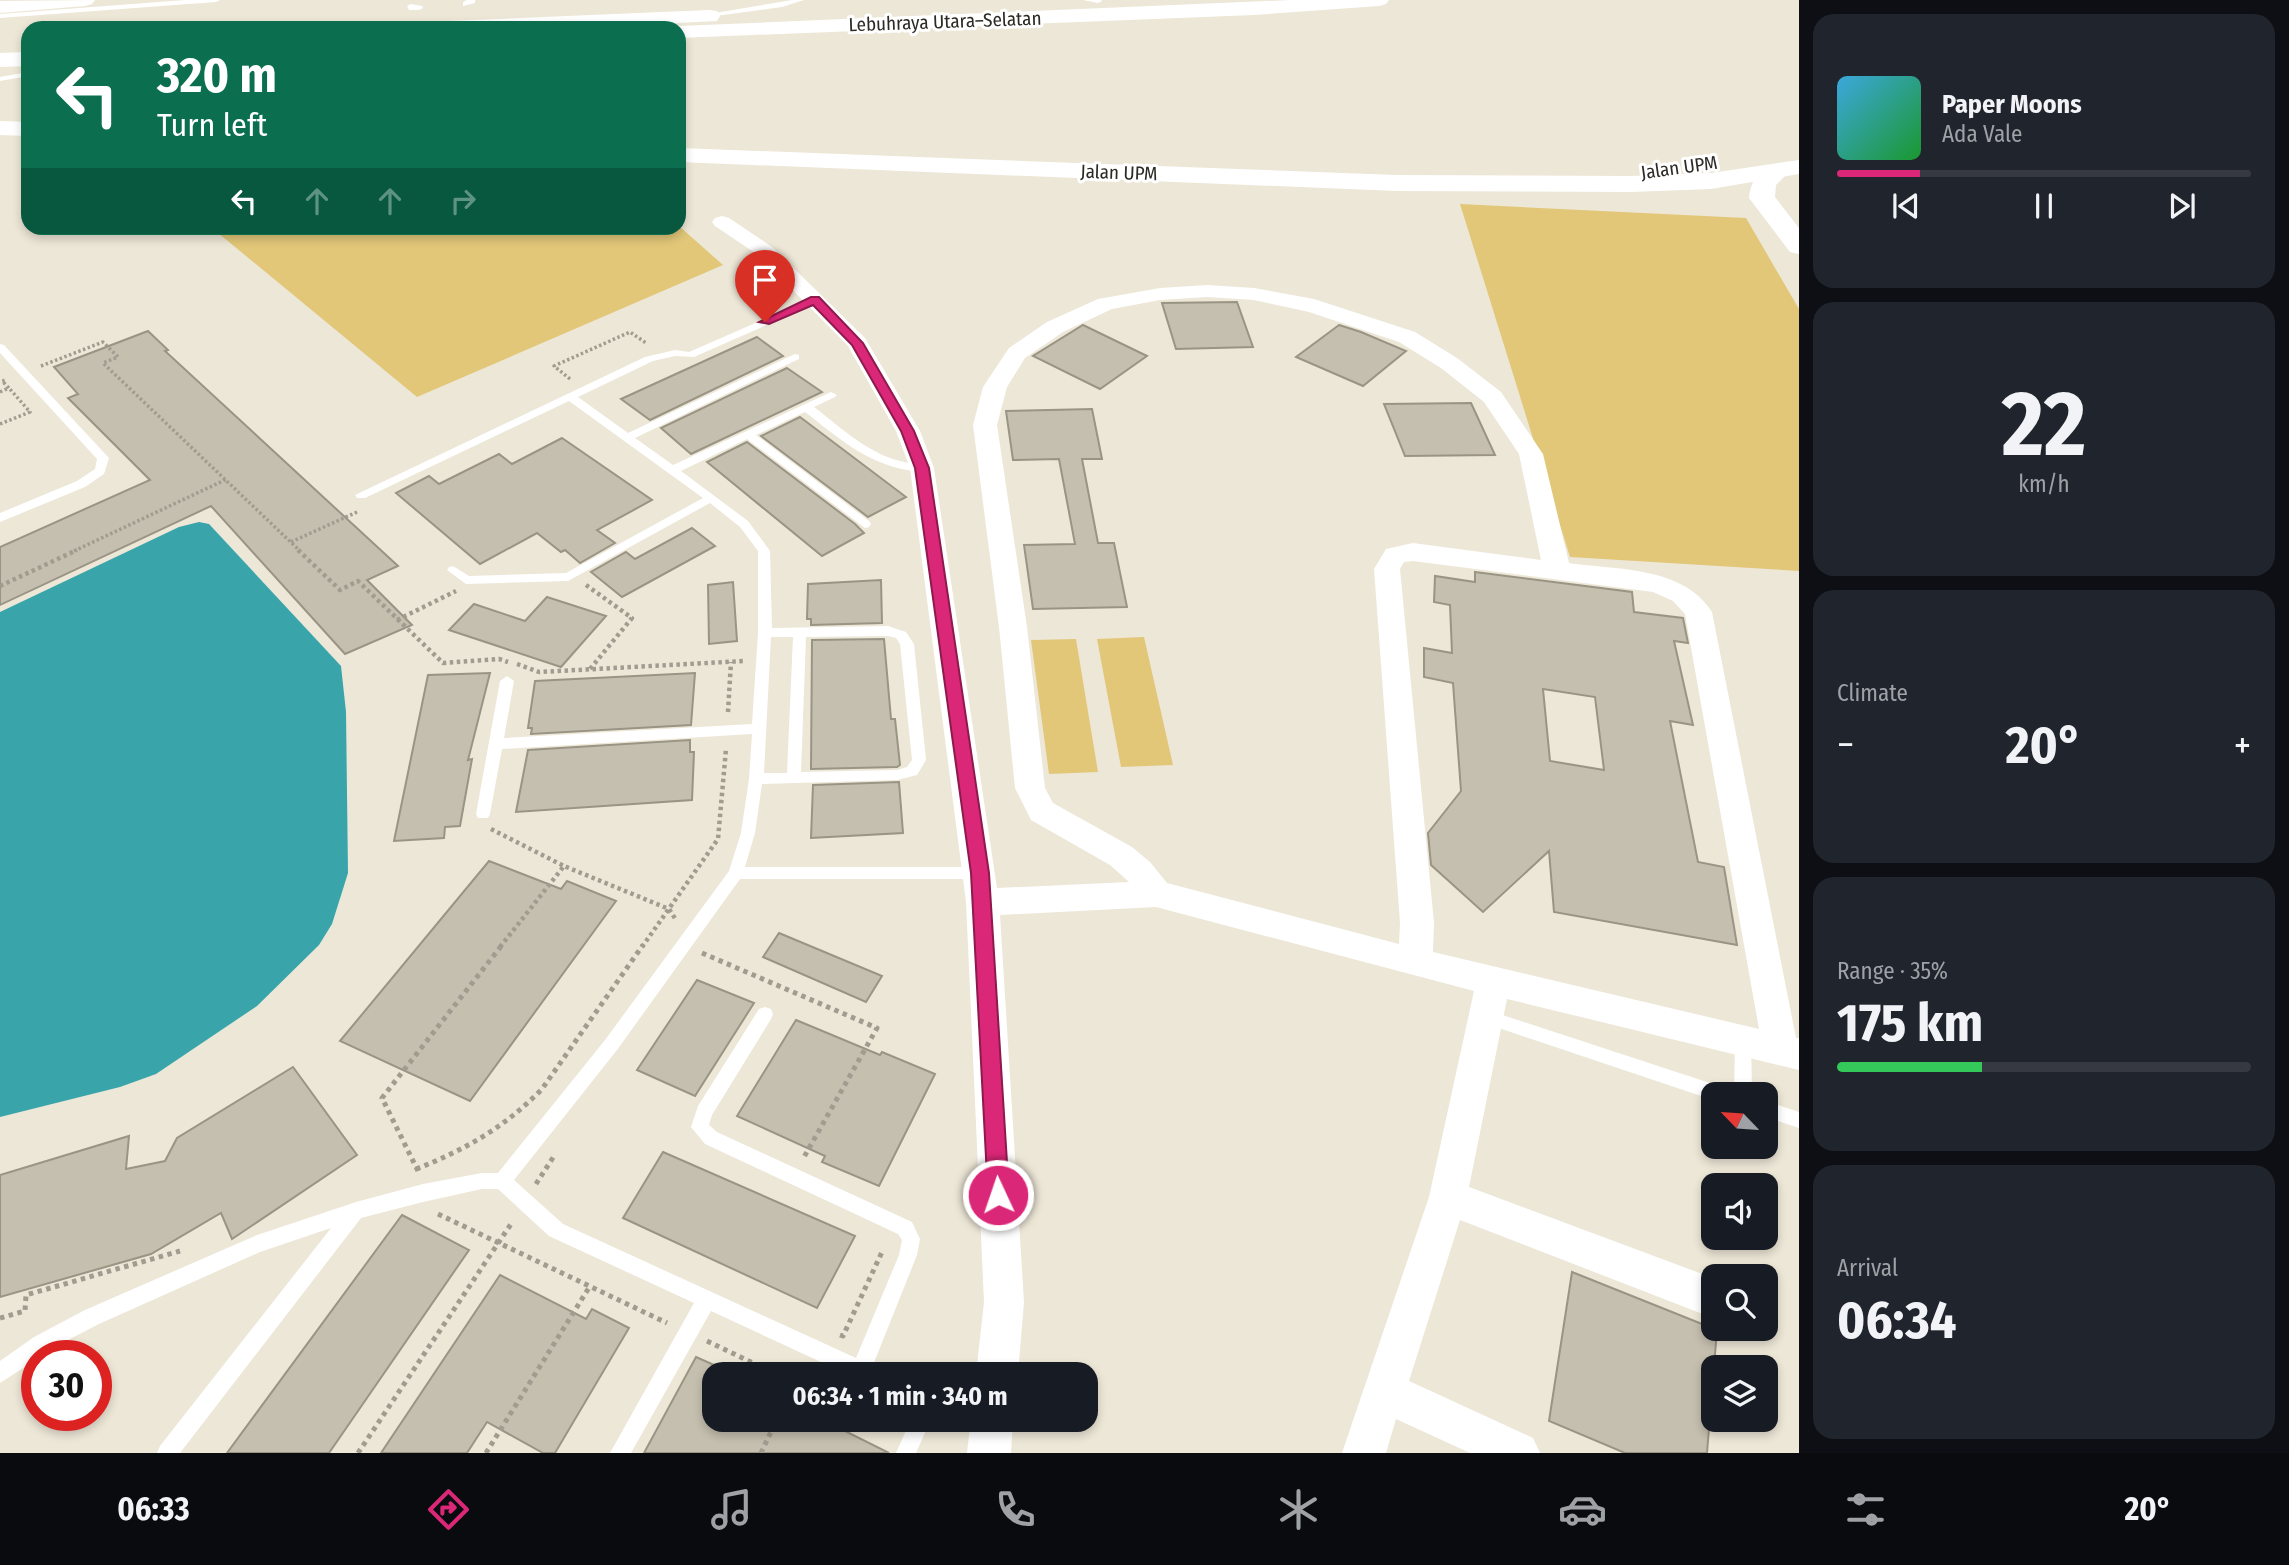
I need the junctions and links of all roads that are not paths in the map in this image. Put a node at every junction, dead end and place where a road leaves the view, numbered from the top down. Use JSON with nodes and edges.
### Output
{"nodes":[{"id":1,"x":85,"y":0,"type":"edge"},
{"id":2,"x":216,"y":0,"type":"edge"},
{"id":3,"x":800,"y":0,"type":"edge"},
{"id":4,"x":1102,"y":0,"type":"edge"},
{"id":5,"x":1380,"y":0,"type":"edge"},
{"id":6,"x":0,"y":7,"type":"edge"},
{"id":7,"x":418,"y":14,"type":"edge"},
{"id":8,"x":0,"y":16,"type":"edge"},
{"id":9,"x":587,"y":21,"type":"edge"},
{"id":10,"x":686,"y":25,"type":"edge"},
{"id":11,"x":686,"y":25,"type":"edge"},
{"id":12,"x":686,"y":25,"type":"edge"},
{"id":13,"x":21,"y":44,"type":"edge"},
{"id":14,"x":0,"y":45,"type":"edge"},
{"id":15,"x":21,"y":59,"type":"edge"},
{"id":16,"x":0,"y":60,"type":"edge"},
{"id":17,"x":21,"y":75,"type":"edge"},
{"id":18,"x":0,"y":79,"type":"edge"},
{"id":19,"x":0,"y":128,"type":"edge"},
{"id":20,"x":21,"y":129,"type":"edge"},
{"id":21,"x":1799,"y":149,"type":"edge"},
{"id":22,"x":686,"y":155,"type":"edge"},
{"id":23,"x":1789,"y":169,"type":"edge"},
{"id":24,"x":1559,"y":183,"type":"junction"},
{"id":25,"x":722,"y":222,"type":"dead end"},
{"id":26,"x":1799,"y":246,"type":"edge"},
{"id":27,"x":815,"y":300,"type":"junction"},
{"id":28,"x":0,"y":347,"type":"edge"},
{"id":29,"x":795,"y":357,"type":"dead end"},
{"id":30,"x":831,"y":395,"type":"dead end"},
{"id":31,"x":569,"y":396,"type":"junction"},
{"id":32,"x":806,"y":407,"type":"junction"},
{"id":33,"x":749,"y":435,"type":"junction"},
{"id":34,"x":627,"y":438,"type":"junction"},
{"id":35,"x":922,"y":468,"type":"junction"},
{"id":36,"x":673,"y":470,"type":"junction"},
{"id":37,"x":361,"y":495,"type":"dead end"},
{"id":38,"x":711,"y":498,"type":"junction"},
{"id":39,"x":0,"y":518,"type":"edge"},
{"id":40,"x":865,"y":524,"type":"dead end"},
{"id":41,"x":453,"y":570,"type":"dead end"},
{"id":42,"x":1557,"y":571,"type":"junction"},
{"id":43,"x":765,"y":633,"type":"junction"},
{"id":44,"x":800,"y":633,"type":"junction"},
{"id":45,"x":507,"y":681,"type":"dead end"},
{"id":46,"x":758,"y":729,"type":"junction"},
{"id":47,"x":496,"y":744,"type":"junction"},
{"id":48,"x":794,"y":777,"type":"junction"},
{"id":49,"x":756,"y":779,"type":"junction"},
{"id":50,"x":482,"y":818,"type":"road end"},
{"id":51,"x":736,"y":873,"type":"junction"},
{"id":52,"x":981,"y":887,"type":"junction"},
{"id":53,"x":1156,"y":894,"type":"junction"},
{"id":54,"x":1415,"y":962,"type":"junction"},
{"id":55,"x":1489,"y":999,"type":"junction"},
{"id":56,"x":765,"y":1014,"type":"dead end"},
{"id":57,"x":1743,"y":1041,"type":"junction"},
{"id":58,"x":1790,"y":1052,"type":"edge"},
{"id":59,"x":1743,"y":1082,"type":"edge"},
{"id":60,"x":1701,"y":1086,"type":"edge"},
{"id":61,"x":1778,"y":1113,"type":"edge"},
{"id":62,"x":1799,"y":1120,"type":"edge"},
{"id":63,"x":502,"y":1181,"type":"junction"},
{"id":64,"x":1448,"y":1196,"type":"junction"},
{"id":65,"x":356,"y":1211,"type":"junction"},
{"id":66,"x":1701,"y":1293,"type":"edge"},
{"id":67,"x":707,"y":1299,"type":"junction"},
{"id":68,"x":843,"y":1362,"type":"edge"},
{"id":69,"x":869,"y":1362,"type":"edge"},
{"id":70,"x":998,"y":1362,"type":"edge"},
{"id":71,"x":0,"y":1373,"type":"edge"},
{"id":72,"x":1385,"y":1392,"type":"junction"},
{"id":73,"x":915,"y":1432,"type":"edge"},
{"id":74,"x":991,"y":1432,"type":"edge"},
{"id":75,"x":167,"y":1453,"type":"edge"},
{"id":76,"x":620,"y":1453,"type":"edge"},
{"id":77,"x":906,"y":1453,"type":"edge"},
{"id":78,"x":989,"y":1453,"type":"edge"},
{"id":79,"x":1363,"y":1453,"type":"edge"},
{"id":80,"x":1518,"y":1453,"type":"edge"}],
"edges":[{"from":1,"to":6,"type":"main road"},
{"from":2,"to":8,"type":"lane"},
{"from":3,"to":10,"type":"lane"},
{"from":4,"to":12,"type":"main road","name":"Lebuhraya Utara–Selatan"},
{"from":5,"to":11,"type":"main road","name":"Lebuhraya Utara–Selatan"},
{"from":7,"to":9,"type":"main road","name":"Lebuhraya Utara–Selatan"},
{"from":13,"to":14,"type":"main road"},
{"from":15,"to":16,"type":"main road"},
{"from":17,"to":18,"type":"lane"},
{"from":19,"to":20,"type":"main road"},
{"from":21,"to":24,"type":"main road","name":"Jalan UPM"},
{"from":22,"to":24,"type":"main road","name":"Jalan UPM"},
{"from":23,"to":24,"type":"main road","name":"Jalan UPM"},
{"from":23,"to":26,"type":"main road"},
{"from":25,"to":27,"type":"street"},
{"from":27,"to":31,"type":"lane"},
{"from":27,"to":35,"type":"street"},
{"from":28,"to":39,"type":"lane"},
{"from":29,"to":34,"type":"lane"},
{"from":30,"to":32,"type":"lane"},
{"from":31,"to":34,"type":"lane"},
{"from":31,"to":37,"type":"lane"},
{"from":32,"to":33,"type":"lane"},
{"from":32,"to":35,"type":"lane"},
{"from":33,"to":36,"type":"lane"},
{"from":33,"to":40,"type":"lane"},
{"from":34,"to":36,"type":"lane"},
{"from":35,"to":52,"type":"street"},
{"from":36,"to":38,"type":"lane"},
{"from":38,"to":41,"type":"lane"},
{"from":38,"to":43,"type":"lane"},
{"from":42,"to":53,"type":"street"},
{"from":42,"to":54,"type":"street"},
{"from":42,"to":58,"type":"street"},
{"from":43,"to":44,"type":"lane"},
{"from":43,"to":46,"type":"lane"},
{"from":44,"to":48,"type":"lane"},
{"from":44,"to":48,"type":"lane"},
{"from":45,"to":47,"type":"lane"},
{"from":46,"to":47,"type":"lane"},
{"from":46,"to":49,"type":"lane"},
{"from":47,"to":50,"type":"lane"},
{"from":48,"to":49,"type":"lane"},
{"from":49,"to":51,"type":"lane"},
{"from":51,"to":52,"type":"lane"},
{"from":51,"to":63,"type":"lane"},
{"from":52,"to":53,"type":"street"},
{"from":52,"to":70,"type":"street"},
{"from":53,"to":54,"type":"street"},
{"from":54,"to":55,"type":"street"},
{"from":55,"to":57,"type":"street"},
{"from":55,"to":60,"type":"lane"},
{"from":55,"to":64,"type":"street"},
{"from":56,"to":69,"type":"lane"},
{"from":57,"to":58,"type":"street"},
{"from":57,"to":59,"type":"lane"},
{"from":61,"to":62,"type":"lane"},
{"from":63,"to":65,"type":"lane"},
{"from":63,"to":67,"type":"lane"},
{"from":64,"to":66,"type":"street"},
{"from":64,"to":72,"type":"street"},
{"from":65,"to":71,"type":"lane"},
{"from":65,"to":75,"type":"lane"},
{"from":67,"to":68,"type":"lane"},
{"from":67,"to":76,"type":"lane"},
{"from":72,"to":79,"type":"street"},
{"from":72,"to":80,"type":"street"},
{"from":73,"to":77,"type":"lane"},
{"from":74,"to":78,"type":"street"}]}
